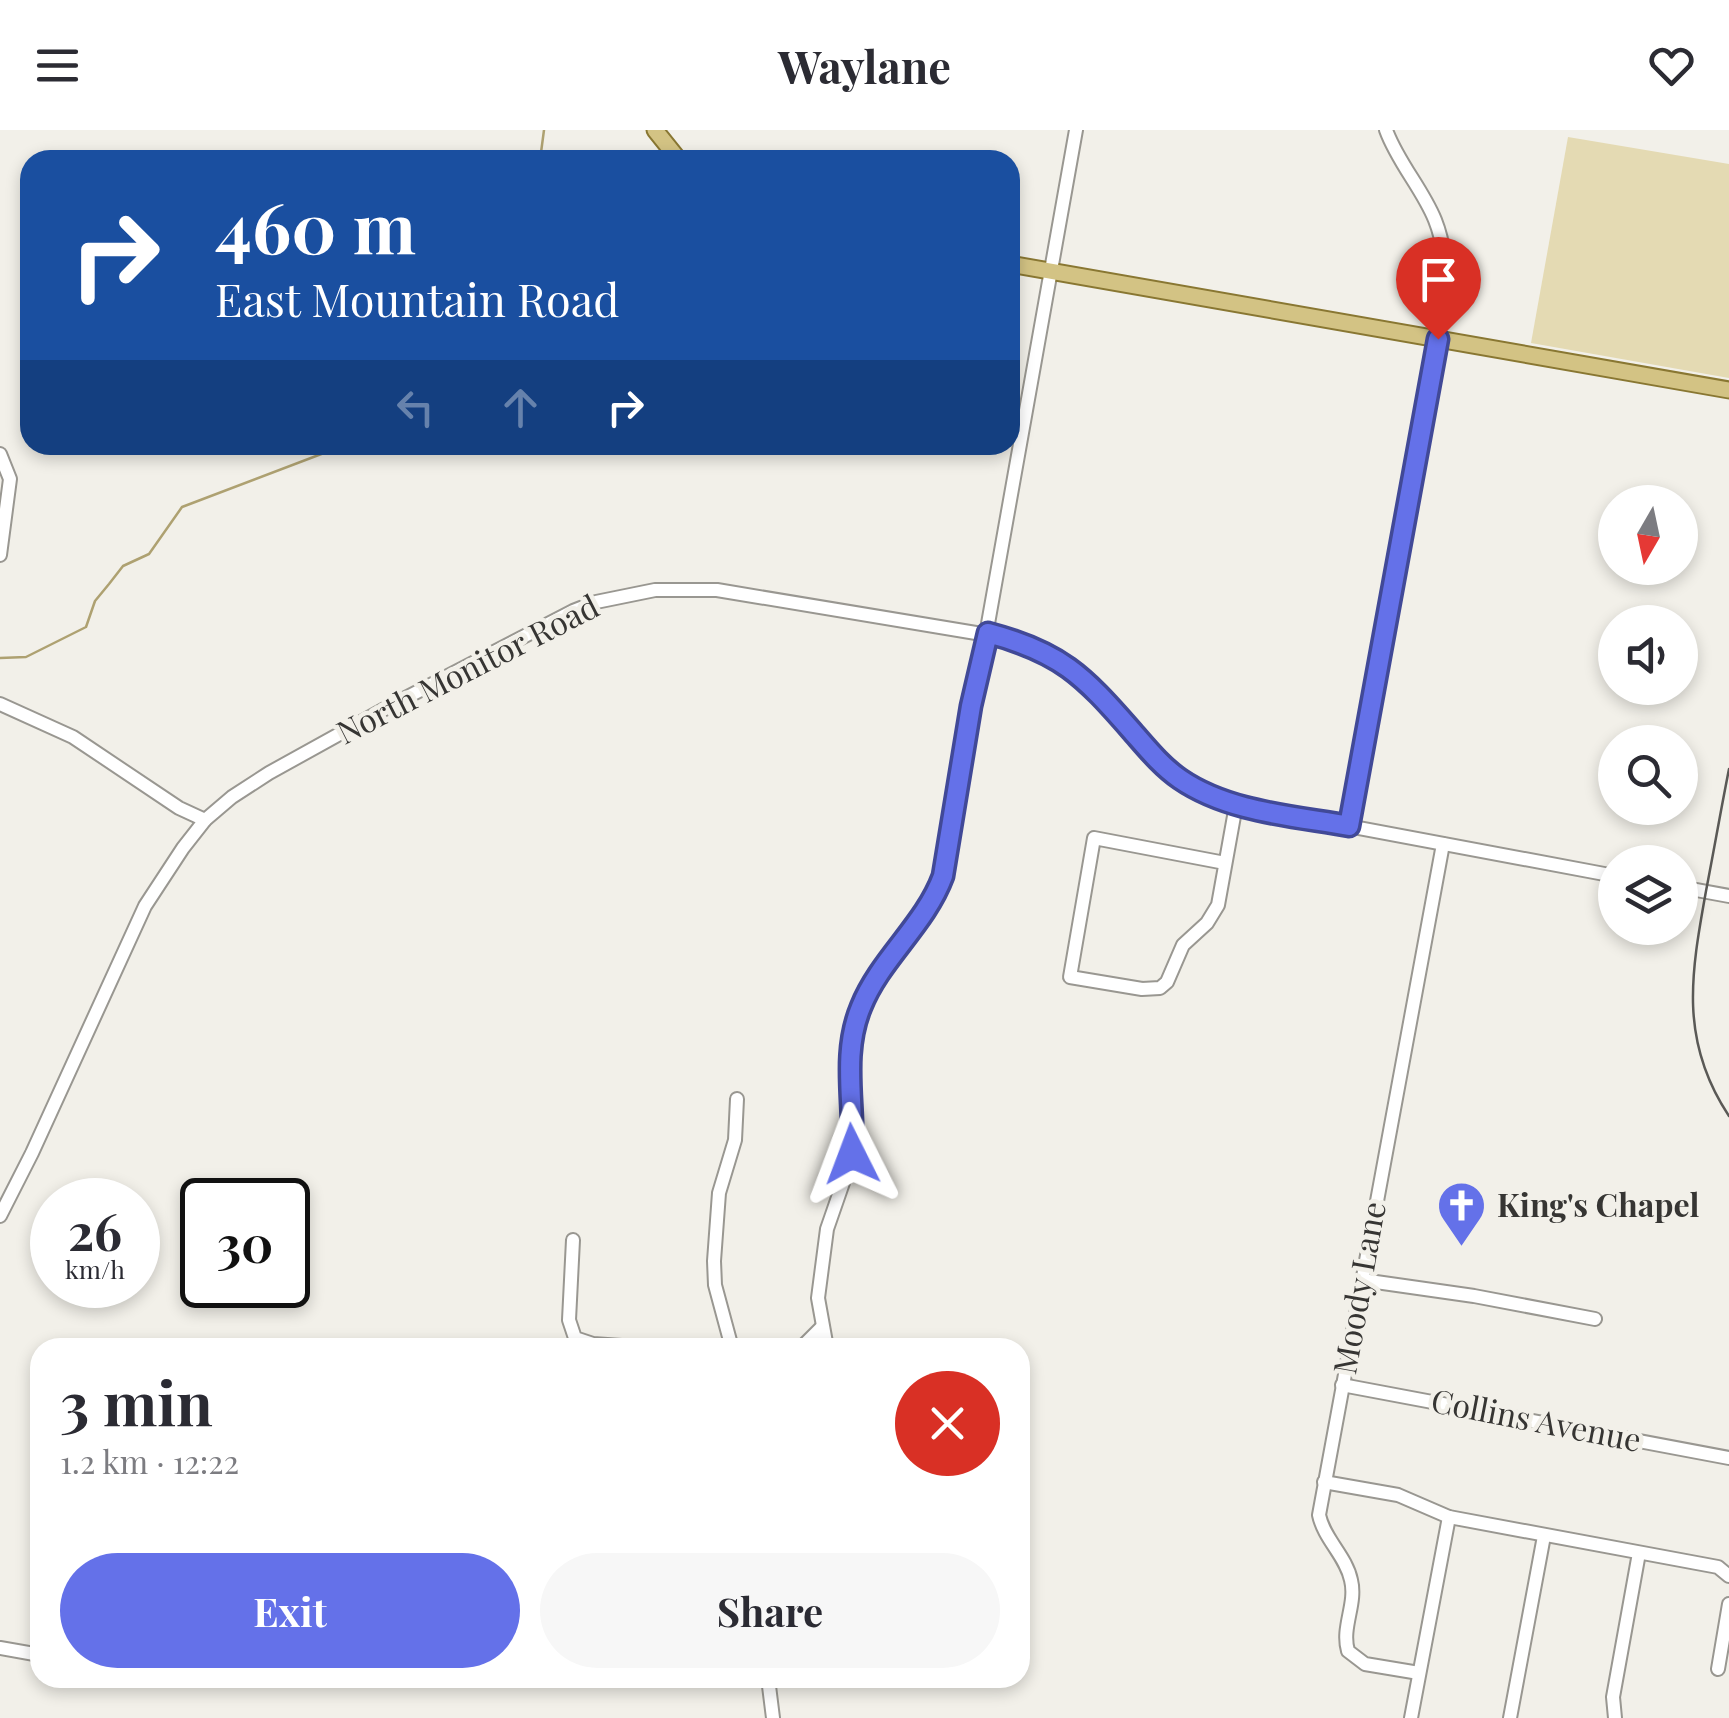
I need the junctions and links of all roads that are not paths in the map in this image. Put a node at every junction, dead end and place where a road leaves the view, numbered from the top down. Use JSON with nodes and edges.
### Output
{"nodes":[{"id":1,"x":655,"y":130,"type":"edge"},
{"id":2,"x":1076,"y":130,"type":"edge"},
{"id":3,"x":1386,"y":130,"type":"edge"},
{"id":4,"x":671,"y":150,"type":"edge"},
{"id":5,"x":1020,"y":266,"type":"edge"},
{"id":6,"x":1052,"y":271,"type":"junction"},
{"id":7,"x":1438,"y":339,"type":"junction"},
{"id":8,"x":1729,"y":390,"type":"edge"},
{"id":9,"x":1020,"y":452,"type":"edge"},
{"id":10,"x":0,"y":454,"type":"edge"},
{"id":11,"x":1019,"y":455,"type":"edge"},
{"id":12,"x":0,"y":555,"type":"edge"},
{"id":13,"x":988,"y":633,"type":"junction"},
{"id":14,"x":0,"y":704,"type":"edge"},
{"id":15,"x":1236,"y":806,"type":"junction"},
{"id":16,"x":205,"y":820,"type":"junction"},
{"id":17,"x":1349,"y":826,"type":"junction"},
{"id":18,"x":1443,"y":844,"type":"junction"},
{"id":19,"x":1226,"y":863,"type":"junction"},
{"id":20,"x":1598,"y":873,"type":"edge"},
{"id":21,"x":1698,"y":891,"type":"edge"},
{"id":22,"x":1729,"y":896,"type":"edge"},
{"id":23,"x":737,"y":1099,"type":"dead end"},
{"id":24,"x":0,"y":1216,"type":"edge"},
{"id":25,"x":573,"y":1240,"type":"dead end"},
{"id":26,"x":1362,"y":1280,"type":"junction"},
{"id":27,"x":1595,"y":1319,"type":"dead end"},
{"id":28,"x":822,"y":1327,"type":"junction"},
{"id":29,"x":574,"y":1338,"type":"edge"},
{"id":30,"x":729,"y":1338,"type":"edge"},
{"id":31,"x":812,"y":1338,"type":"edge"},
{"id":32,"x":825,"y":1338,"type":"edge"},
{"id":33,"x":1342,"y":1385,"type":"junction"},
{"id":34,"x":1729,"y":1458,"type":"edge"},
{"id":35,"x":1324,"y":1482,"type":"junction"},
{"id":36,"x":1449,"y":1518,"type":"junction"},
{"id":37,"x":1544,"y":1536,"type":"junction"},
{"id":38,"x":1639,"y":1553,"type":"junction"},
{"id":39,"x":1729,"y":1575,"type":"edge"},
{"id":40,"x":1729,"y":1604,"type":"edge"},
{"id":41,"x":0,"y":1648,"type":"edge"},
{"id":42,"x":30,"y":1654,"type":"edge"},
{"id":43,"x":1718,"y":1669,"type":"dead end"},
{"id":44,"x":1419,"y":1674,"type":"junction"},
{"id":45,"x":769,"y":1688,"type":"edge"},
{"id":46,"x":773,"y":1718,"type":"edge"},
{"id":47,"x":1410,"y":1718,"type":"edge"},
{"id":48,"x":1510,"y":1718,"type":"edge"},
{"id":49,"x":1615,"y":1718,"type":"edge"}],
"edges":[{"from":1,"to":4,"type":"main road"},
{"from":2,"to":6,"type":"street"},
{"from":3,"to":7,"type":"street"},
{"from":5,"to":6,"type":"main road"},
{"from":6,"to":7,"type":"main road"},
{"from":6,"to":9,"type":"street"},
{"from":7,"to":8,"type":"main road"},
{"from":7,"to":17,"type":"street"},
{"from":10,"to":12,"type":"street"},
{"from":11,"to":13,"type":"street"},
{"from":13,"to":15,"type":"street","name":"North Monitor Road"},
{"from":13,"to":16,"type":"street","name":"North Monitor Road"},
{"from":13,"to":28,"type":"street"},
{"from":14,"to":16,"type":"street"},
{"from":15,"to":17,"type":"street","name":"North Monitor Road"},
{"from":15,"to":19,"type":"street"},
{"from":16,"to":24,"type":"street","name":"North Monitor Road"},
{"from":17,"to":18,"type":"street","name":"North Monitor Road"},
{"from":18,"to":20,"type":"street","name":"North Monitor Road"},
{"from":18,"to":26,"type":"street","name":"Moody Lane"},
{"from":19,"to":19,"type":"street"},
{"from":21,"to":22,"type":"street"},
{"from":23,"to":30,"type":"street"},
{"from":25,"to":29,"type":"street"},
{"from":26,"to":27,"type":"street"},
{"from":26,"to":33,"type":"street","name":"Moody Lane"},
{"from":28,"to":31,"type":"street"},
{"from":28,"to":32,"type":"street"},
{"from":33,"to":34,"type":"street","name":"Collins Avenue"},
{"from":33,"to":35,"type":"street","name":"Moody Lane"},
{"from":35,"to":36,"type":"street"},
{"from":35,"to":44,"type":"street","name":"Moody Lane"},
{"from":36,"to":37,"type":"street"},
{"from":36,"to":44,"type":"street"},
{"from":37,"to":38,"type":"street"},
{"from":37,"to":48,"type":"street"},
{"from":38,"to":39,"type":"street"},
{"from":38,"to":49,"type":"street"},
{"from":40,"to":43,"type":"street"},
{"from":41,"to":42,"type":"street"},
{"from":44,"to":47,"type":"street"},
{"from":45,"to":46,"type":"street"}]}
